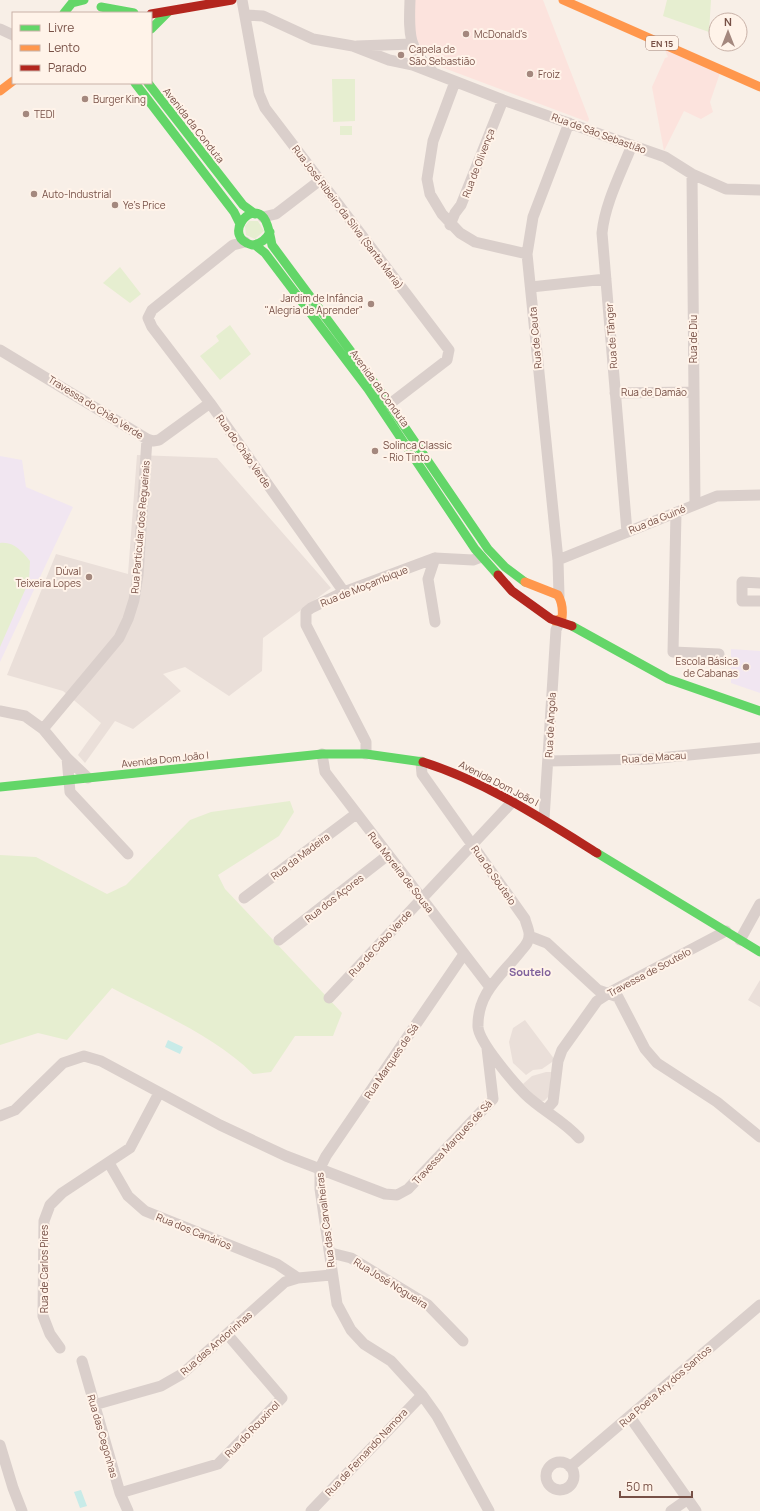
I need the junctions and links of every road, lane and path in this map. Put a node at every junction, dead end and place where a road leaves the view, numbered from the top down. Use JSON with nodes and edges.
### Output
{"nodes":[{"id":1,"x":61,"y":0,"type":"edge"},
{"id":2,"x":84,"y":0,"type":"edge"},
{"id":3,"x":87,"y":0,"type":"edge"},
{"id":4,"x":232,"y":0,"type":"edge"},
{"id":5,"x":242,"y":0,"type":"edge"},
{"id":6,"x":410,"y":0,"type":"edge"},
{"id":7,"x":563,"y":0,"type":"edge"},
{"id":8,"x":206,"y":2,"type":"edge"},
{"id":9,"x":103,"y":10,"type":"edge"},
{"id":10,"x":64,"y":12,"type":"edge"},
{"id":11,"x":65,"y":12,"type":"edge"},
{"id":12,"x":124,"y":12,"type":"edge"},
{"id":13,"x":168,"y":12,"type":"junction"},
{"id":14,"x":152,"y":14,"type":"edge"},
{"id":15,"x":245,"y":15,"type":"junction"},
{"id":16,"x":152,"y":17,"type":"edge"},
{"id":17,"x":152,"y":28,"type":"edge"},
{"id":18,"x":0,"y":29,"type":"edge"},
{"id":19,"x":12,"y":35,"type":"edge"},
{"id":20,"x":412,"y":44,"type":"junction"},
{"id":21,"x":353,"y":46,"type":"junction"},
{"id":22,"x":436,"y":75,"type":"junction"},
{"id":23,"x":12,"y":82,"type":"edge"},
{"id":24,"x":455,"y":82,"type":"junction"},
{"id":25,"x":136,"y":84,"type":"edge"},
{"id":26,"x":149,"y":84,"type":"edge"},
{"id":27,"x":760,"y":87,"type":"edge"},
{"id":28,"x":0,"y":91,"type":"edge"},
{"id":29,"x":503,"y":100,"type":"junction"},
{"id":30,"x":569,"y":123,"type":"junction"},
{"id":31,"x":632,"y":145,"type":"junction"},
{"id":32,"x":692,"y":174,"type":"junction"},
{"id":33,"x":319,"y":182,"type":"junction"},
{"id":34,"x":760,"y":190,"type":"edge"},
{"id":35,"x":264,"y":223,"type":"junction"},
{"id":36,"x":450,"y":224,"type":"junction"},
{"id":37,"x":243,"y":238,"type":"junction"},
{"id":38,"x":527,"y":254,"type":"junction"},
{"id":39,"x":606,"y":279,"type":"junction"},
{"id":40,"x":530,"y":287,"type":"junction"},
{"id":41,"x":0,"y":350,"type":"edge"},
{"id":42,"x":693,"y":392,"type":"junction"},
{"id":43,"x":615,"y":393,"type":"junction"},
{"id":44,"x":210,"y":403,"type":"junction"},
{"id":45,"x":391,"y":403,"type":"junction"},
{"id":46,"x":147,"y":439,"type":"junction"},
{"id":47,"x":760,"y":487,"type":"edge"},
{"id":48,"x":744,"y":495,"type":"junction"},
{"id":49,"x":760,"y":495,"type":"edge"},
{"id":50,"x":695,"y":504,"type":"junction"},
{"id":51,"x":676,"y":513,"type":"junction"},
{"id":52,"x":626,"y":532,"type":"junction"},
{"id":53,"x":481,"y":557,"type":"junction"},
{"id":54,"x":435,"y":558,"type":"junction"},
{"id":55,"x":558,"y":560,"type":"junction"},
{"id":56,"x":760,"y":583,"type":"edge"},
{"id":57,"x":554,"y":591,"type":"junction"},
{"id":58,"x":344,"y":592,"type":"junction"},
{"id":59,"x":760,"y":601,"type":"edge"},
{"id":60,"x":558,"y":620,"type":"junction"},
{"id":61,"x":435,"y":622,"type":"dead end"},
{"id":62,"x":720,"y":654,"type":"dead end"},
{"id":63,"x":726,"y":689,"type":"dead end"},
{"id":64,"x":760,"y":711,"type":"edge"},
{"id":65,"x":0,"y":712,"type":"edge"},
{"id":66,"x":43,"y":729,"type":"junction"},
{"id":67,"x":760,"y":748,"type":"edge"},
{"id":68,"x":322,"y":754,"type":"junction"},
{"id":69,"x":366,"y":754,"type":"junction"},
{"id":70,"x":67,"y":758,"type":"junction"},
{"id":71,"x":548,"y":760,"type":"junction"},
{"id":72,"x":421,"y":762,"type":"junction"},
{"id":73,"x":88,"y":778,"type":"junction"},
{"id":74,"x":70,"y":780,"type":"junction"},
{"id":75,"x":0,"y":787,"type":"edge"},
{"id":76,"x":513,"y":801,"type":"junction"},
{"id":77,"x":356,"y":814,"type":"junction"},
{"id":78,"x":544,"y":819,"type":"junction"},
{"id":79,"x":473,"y":845,"type":"junction"},
{"id":80,"x":128,"y":854,"type":"dead end"},
{"id":81,"x":388,"y":855,"type":"junction"},
{"id":82,"x":244,"y":898,"type":"dead end"},
{"id":83,"x":421,"y":898,"type":"junction"},
{"id":84,"x":760,"y":904,"type":"edge"},
{"id":85,"x":726,"y":931,"type":"junction"},
{"id":86,"x":529,"y":936,"type":"junction"},
{"id":87,"x":280,"y":940,"type":"dead end"},
{"id":88,"x":740,"y":940,"type":"junction"},
{"id":89,"x":760,"y":952,"type":"edge"},
{"id":90,"x":464,"y":954,"type":"junction"},
{"id":91,"x":489,"y":986,"type":"junction"},
{"id":92,"x":608,"y":994,"type":"junction"},
{"id":93,"x":329,"y":998,"type":"dead end"},
{"id":94,"x":487,"y":1048,"type":"junction"},
{"id":95,"x":159,"y":1092,"type":"junction"},
{"id":96,"x":546,"y":1110,"type":"junction"},
{"id":97,"x":0,"y":1116,"type":"edge"},
{"id":98,"x":760,"y":1137,"type":"edge"},
{"id":99,"x":579,"y":1138,"type":"dead end"},
{"id":100,"x":108,"y":1163,"type":"junction"},
{"id":101,"x":320,"y":1168,"type":"junction"},
{"id":102,"x":330,"y":1252,"type":"junction"},
{"id":103,"x":332,"y":1275,"type":"junction"},
{"id":104,"x":298,"y":1278,"type":"junction"},
{"id":105,"x":760,"y":1305,"type":"edge"},
{"id":106,"x":227,"y":1334,"type":"junction"},
{"id":107,"x":463,"y":1340,"type":"dead end"},
{"id":108,"x":60,"y":1348,"type":"dead end"},
{"id":109,"x":82,"y":1361,"type":"dead end"},
{"id":110,"x":422,"y":1394,"type":"junction"},
{"id":111,"x":94,"y":1405,"type":"junction"},
{"id":112,"x":630,"y":1417,"type":"junction"},
{"id":113,"x":0,"y":1445,"type":"edge"},
{"id":114,"x":570,"y":1467,"type":"dead end"},
{"id":115,"x":120,"y":1493,"type":"junction"},
{"id":116,"x":688,"y":1499,"type":"junction"},
{"id":117,"x":22,"y":1511,"type":"edge"},
{"id":118,"x":128,"y":1511,"type":"edge"},
{"id":119,"x":311,"y":1511,"type":"edge"},
{"id":120,"x":489,"y":1511,"type":"edge"},
{"id":121,"x":671,"y":1511,"type":"edge"},
{"id":122,"x":696,"y":1511,"type":"edge"}],
"edges":[{"from":1,"to":10,"type":"main road"},
{"from":2,"to":11,"type":"main road"},
{"from":3,"to":9,"type":"main road"},
{"from":4,"to":8,"type":"main road"},
{"from":5,"to":15,"type":"street","name":"Rua José Ribeiro da Silva (Santa Maria)"},
{"from":6,"to":20,"type":"street"},
{"from":7,"to":27,"type":"main road","number":"EN 15"},
{"from":8,"to":13,"type":"main road"},
{"from":9,"to":12,"type":"main road"},
{"from":13,"to":14,"type":"main road"},
{"from":13,"to":16,"type":"main road"},
{"from":13,"to":17,"type":"main road"},
{"from":15,"to":21,"type":"street","name":"Rua de São Sebastião"},
{"from":15,"to":33,"type":"street","name":"Rua José Ribeiro da Silva (Santa Maria)"},
{"from":18,"to":19,"type":"street"},
{"from":20,"to":21,"type":"street","name":"Rua de São Sebastião"},
{"from":20,"to":22,"type":"street","name":"Rua de São Sebastião"},
{"from":21,"to":22,"type":"street","name":"Rua de São Sebastião"},
{"from":22,"to":24,"type":"street","name":"Rua de São Sebastião"},
{"from":23,"to":28,"type":"main road"},
{"from":24,"to":29,"type":"street","name":"Rua de São Sebastião"},
{"from":24,"to":36,"type":"street"},
{"from":25,"to":37,"type":"main road","name":"Avenida da Conduta"},
{"from":26,"to":35,"type":"main road","name":"Avenida da Conduta"},
{"from":29,"to":30,"type":"street","name":"Rua de São Sebastião"},
{"from":29,"to":36,"type":"street","name":"Rua de Olivença"},
{"from":30,"to":31,"type":"street","name":"Rua de São Sebastião"},
{"from":30,"to":38,"type":"street","name":"Rua de Ceuta"},
{"from":31,"to":32,"type":"street","name":"Rua de São Sebastião"},
{"from":31,"to":39,"type":"street","name":"Rua de Tânger"},
{"from":32,"to":34,"type":"street","name":"Rua de São Sebastião"},
{"from":32,"to":42,"type":"street","name":"Rua de Diu"},
{"from":33,"to":35,"type":"street"},
{"from":33,"to":45,"type":"street","name":"Rua José Ribeiro da Silva (Santa Maria)"},
{"from":35,"to":37,"type":"main road"},
{"from":35,"to":37,"type":"main road"},
{"from":35,"to":45,"type":"main road","name":"Avenida da Conduta"},
{"from":36,"to":38,"type":"street"},
{"from":37,"to":44,"type":"street","name":"Rua do Chão Verde"},
{"from":37,"to":53,"type":"main road","name":"Avenida da Conduta"},
{"from":38,"to":40,"type":"street","name":"Rua de Ceuta"},
{"from":39,"to":40,"type":"street"},
{"from":39,"to":43,"type":"street","name":"Rua de Tânger"},
{"from":40,"to":55,"type":"street","name":"Rua de Ceuta"},
{"from":41,"to":46,"type":"street","name":"Travessa do Chão Verde"},
{"from":42,"to":43,"type":"street","name":"Rua de Damão"},
{"from":42,"to":50,"type":"street","name":"Rua de Diu"},
{"from":43,"to":52,"type":"street","name":"Rua de Tânger"},
{"from":44,"to":46,"type":"street","name":"Travessa do Chão Verde"},
{"from":44,"to":58,"type":"street","name":"Rua do Chão Verde"},
{"from":45,"to":57,"type":"main road","name":"Avenida da Conduta"},
{"from":46,"to":66,"type":"street","name":"Rua Particular dos Regueirais"},
{"from":47,"to":48,"type":"street"},
{"from":48,"to":49,"type":"street","name":"Rua da Guiné"},
{"from":48,"to":50,"type":"street","name":"Rua da Guiné"},
{"from":50,"to":51,"type":"street","name":"Rua da Guiné"},
{"from":51,"to":52,"type":"street","name":"Rua da Guiné"},
{"from":51,"to":62,"type":"street"},
{"from":52,"to":55,"type":"street","name":"Rua da Guiné"},
{"from":53,"to":54,"type":"street","name":"Rua de Moçambique"},
{"from":53,"to":60,"type":"main road","name":"Avenida da Conduta"},
{"from":54,"to":58,"type":"street","name":"Rua de Moçambique"},
{"from":54,"to":61,"type":"street"},
{"from":55,"to":57,"type":"street","name":"Rua de Angola"},
{"from":56,"to":59,"type":"street"},
{"from":57,"to":60,"type":"main road","name":"Rua de Angola"},
{"from":57,"to":60,"type":"main road","name":"Rua de Angola"},
{"from":58,"to":69,"type":"street","name":"Rua de Moçambique"},
{"from":60,"to":63,"type":"main road"},
{"from":60,"to":64,"type":"main road"},
{"from":60,"to":71,"type":"street","name":"Rua de Angola"},
{"from":65,"to":66,"type":"street"},
{"from":66,"to":70,"type":"street"},
{"from":67,"to":71,"type":"street","name":"Rua de Macau"},
{"from":68,"to":69,"type":"main road","name":"Avenida Dom João I"},
{"from":68,"to":73,"type":"main road","name":"Avenida Dom João I"},
{"from":68,"to":77,"type":"street","name":"Rua Moreira de Sousa"},
{"from":69,"to":72,"type":"main road","name":"Avenida Dom João I"},
{"from":70,"to":73,"type":"street"},
{"from":70,"to":74,"type":"street"},
{"from":71,"to":78,"type":"street","name":"Rua de Angola"},
{"from":72,"to":76,"type":"main road","name":"Avenida Dom João I"},
{"from":72,"to":79,"type":"street","name":"Rua do Soutelo"},
{"from":73,"to":74,"type":"main road","name":"Avenida Dom João I"},
{"from":74,"to":75,"type":"main road","name":"Avenida Dom João I"},
{"from":74,"to":80,"type":"street"},
{"from":76,"to":78,"type":"main road","name":"Avenida Dom João I"},
{"from":76,"to":79,"type":"street","name":"Rua de Cabo Verde"},
{"from":77,"to":81,"type":"street","name":"Rua Moreira de Sousa"},
{"from":77,"to":82,"type":"street","name":"Rua da Madeira"},
{"from":78,"to":85,"type":"main road","name":"Avenida Dom João I"},
{"from":79,"to":83,"type":"street","name":"Rua de Cabo Verde"},
{"from":79,"to":86,"type":"street","name":"Rua do Soutelo"},
{"from":81,"to":83,"type":"street","name":"Rua Moreira de Sousa"},
{"from":81,"to":87,"type":"street","name":"Rua dos Açores"},
{"from":83,"to":90,"type":"street","name":"Rua Moreira de Sousa"},
{"from":83,"to":93,"type":"street","name":"Rua de Cabo Verde"},
{"from":84,"to":88,"type":"street"},
{"from":85,"to":88,"type":"main road","name":"Avenida Dom João I"},
{"from":85,"to":92,"type":"street","name":"Travessa de Soutelo"},
{"from":86,"to":91,"type":"street"},
{"from":86,"to":92,"type":"street"},
{"from":88,"to":89,"type":"main road","name":"Avenida Dom João I"},
{"from":90,"to":91,"type":"street","name":"Rua Moreira de Sousa"},
{"from":90,"to":101,"type":"street","name":"Rua Marques de Sá"},
{"from":91,"to":94,"type":"street"},
{"from":92,"to":96,"type":"street","name":"Travessa de Soutelo"},
{"from":92,"to":98,"type":"street"},
{"from":94,"to":96,"type":"street"},
{"from":94,"to":101,"type":"street","name":"Travessa Marques de Sá"},
{"from":95,"to":97,"type":"street","name":"Rua das Carvalheiras"},
{"from":95,"to":100,"type":"street","name":"Rua de Carlos Pires"},
{"from":95,"to":101,"type":"street","name":"Rua das Carvalheiras"},
{"from":96,"to":99,"type":"street"},
{"from":100,"to":104,"type":"street","name":"Rua dos Canários"},
{"from":100,"to":108,"type":"street","name":"Rua de Carlos Pires"},
{"from":101,"to":102,"type":"street","name":"Rua das Carvalheiras"},
{"from":102,"to":103,"type":"street","name":"Rua das Carvalheiras"},
{"from":102,"to":107,"type":"street","name":"Rua José Nogueira"},
{"from":103,"to":104,"type":"street","name":"Rua das Andorinhas"},
{"from":103,"to":110,"type":"street","name":"Rua das Carvalheiras"},
{"from":104,"to":106,"type":"street","name":"Rua das Andorinhas"},
{"from":105,"to":112,"type":"street","name":"Rua Poeta Ary dos Santos"},
{"from":106,"to":111,"type":"street","name":"Rua das Andorinhas"},
{"from":106,"to":115,"type":"street","name":"Rua do Rouxinol"},
{"from":109,"to":111,"type":"street","name":"Rua das Cegonhas"},
{"from":110,"to":119,"type":"street","name":"Rua de Fernando Namora"},
{"from":110,"to":120,"type":"street","name":"Rua das Carvalheiras"},
{"from":111,"to":115,"type":"street","name":"Rua das Cegonhas"},
{"from":112,"to":114,"type":"street","name":"Rua Poeta Ary dos Santos"},
{"from":112,"to":116,"type":"street"},
{"from":113,"to":117,"type":"street"},
{"from":115,"to":118,"type":"street","name":"Rua das Cegonhas"},
{"from":116,"to":121,"type":"street"},
{"from":116,"to":122,"type":"street"}]}
